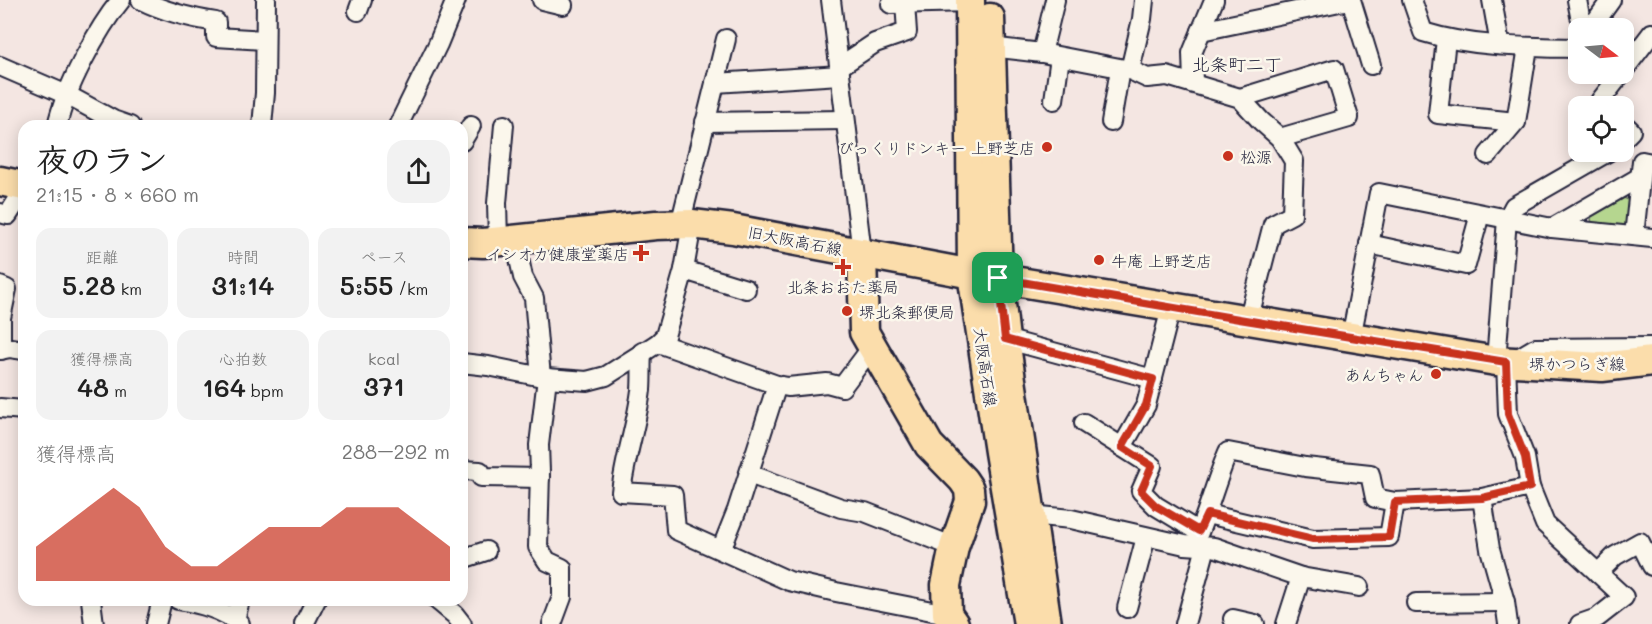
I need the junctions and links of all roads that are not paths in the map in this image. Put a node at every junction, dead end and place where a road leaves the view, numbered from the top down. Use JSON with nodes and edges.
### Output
{"nodes":[{"id":1,"x":121,"y":0,"type":"edge"},
{"id":2,"x":141,"y":0,"type":"edge"},
{"id":3,"x":266,"y":0,"type":"edge"},
{"id":4,"x":456,"y":0,"type":"edge"},
{"id":5,"x":542,"y":0,"type":"edge"},
{"id":6,"x":831,"y":0,"type":"edge"},
{"id":7,"x":1055,"y":0,"type":"edge"},
{"id":8,"x":1144,"y":0,"type":"edge"},
{"id":9,"x":1214,"y":0,"type":"edge"},
{"id":10,"x":1350,"y":0,"type":"edge"},
{"id":11,"x":1412,"y":0,"type":"edge"},
{"id":12,"x":1492,"y":0,"type":"edge"},
{"id":13,"x":1577,"y":0,"type":"edge"},
{"id":14,"x":1611,"y":0,"type":"edge"},
{"id":15,"x":977,"y":1,"type":"edge"},
{"id":16,"x":1307,"y":4,"type":"edge"},
{"id":17,"x":562,"y":5,"type":"dead end"},
{"id":18,"x":1582,"y":18,"type":"edge"},
{"id":19,"x":1597,"y":18,"type":"edge"},
{"id":20,"x":1201,"y":31,"type":"junction"},
{"id":21,"x":1652,"y":33,"type":"edge"},
{"id":22,"x":726,"y":39,"type":"dead end"},
{"id":23,"x":1446,"y":39,"type":"junction"},
{"id":24,"x":266,"y":40,"type":"junction"},
{"id":25,"x":1500,"y":45,"type":"junction"},
{"id":26,"x":990,"y":47,"type":"junction"},
{"id":27,"x":1528,"y":47,"type":"junction"},
{"id":28,"x":1568,"y":48,"type":"edge"},
{"id":29,"x":1042,"y":53,"type":"junction"},
{"id":30,"x":1634,"y":56,"type":"edge"},
{"id":31,"x":1060,"y":57,"type":"junction"},
{"id":32,"x":1371,"y":64,"type":"dead end"},
{"id":33,"x":0,"y":66,"type":"edge"},
{"id":34,"x":1125,"y":70,"type":"junction"},
{"id":35,"x":839,"y":71,"type":"junction"},
{"id":36,"x":715,"y":83,"type":"junction"},
{"id":37,"x":1192,"y":83,"type":"junction"},
{"id":38,"x":1613,"y":84,"type":"edge"},
{"id":39,"x":67,"y":95,"type":"junction"},
{"id":40,"x":1604,"y":96,"type":"edge"},
{"id":41,"x":1240,"y":98,"type":"junction"},
{"id":42,"x":1053,"y":100,"type":"dead end"},
{"id":43,"x":59,"y":120,"type":"edge"},
{"id":44,"x":113,"y":120,"type":"edge"},
{"id":45,"x":263,"y":120,"type":"edge"},
{"id":46,"x":401,"y":120,"type":"edge"},
{"id":47,"x":846,"y":120,"type":"junction"},
{"id":48,"x":705,"y":122,"type":"junction"},
{"id":49,"x":1111,"y":122,"type":"dead end"},
{"id":50,"x":1516,"y":122,"type":"junction"},
{"id":51,"x":504,"y":125,"type":"dead end"},
{"id":52,"x":1281,"y":138,"type":"junction"},
{"id":53,"x":1488,"y":155,"type":"dead end"},
{"id":54,"x":1591,"y":162,"type":"edge"},
{"id":55,"x":1652,"y":163,"type":"edge"},
{"id":56,"x":1640,"y":177,"type":"junction"},
{"id":57,"x":0,"y":181,"type":"edge"},
{"id":58,"x":18,"y":186,"type":"edge"},
{"id":59,"x":18,"y":198,"type":"edge"},
{"id":60,"x":1645,"y":203,"type":"edge"},
{"id":61,"x":0,"y":213,"type":"edge"},
{"id":62,"x":1480,"y":213,"type":"junction"},
{"id":63,"x":1507,"y":219,"type":"junction"},
{"id":64,"x":686,"y":224,"type":"junction"},
{"id":65,"x":1552,"y":228,"type":"junction"},
{"id":66,"x":1643,"y":237,"type":"edge"},
{"id":67,"x":506,"y":241,"type":"junction"},
{"id":68,"x":468,"y":242,"type":"edge"},
{"id":69,"x":1369,"y":244,"type":"junction"},
{"id":70,"x":862,"y":253,"type":"junction"},
{"id":71,"x":684,"y":270,"type":"junction"},
{"id":72,"x":985,"y":276,"type":"junction"},
{"id":73,"x":0,"y":286,"type":"edge"},
{"id":74,"x":746,"y":290,"type":"dead end"},
{"id":75,"x":1171,"y":308,"type":"junction"},
{"id":76,"x":1248,"y":321,"type":"junction"},
{"id":77,"x":1351,"y":338,"type":"junction"},
{"id":78,"x":1005,"y":339,"type":"junction"},
{"id":79,"x":658,"y":343,"type":"junction"},
{"id":80,"x":1652,"y":347,"type":"edge"},
{"id":81,"x":872,"y":348,"type":"junction"},
{"id":82,"x":18,"y":349,"type":"edge"},
{"id":83,"x":1,"y":350,"type":"edge"},
{"id":84,"x":642,"y":352,"type":"junction"},
{"id":85,"x":1652,"y":361,"type":"edge"},
{"id":86,"x":1504,"y":362,"type":"junction"},
{"id":87,"x":468,"y":364,"type":"edge"},
{"id":88,"x":544,"y":377,"type":"junction"},
{"id":89,"x":1153,"y":379,"type":"junction"},
{"id":90,"x":777,"y":385,"type":"junction"},
{"id":91,"x":0,"y":408,"type":"edge"},
{"id":92,"x":18,"y":410,"type":"edge"},
{"id":93,"x":1084,"y":423,"type":"dead end"},
{"id":94,"x":1122,"y":447,"type":"junction"},
{"id":95,"x":468,"y":470,"type":"edge"},
{"id":96,"x":748,"y":474,"type":"junction"},
{"id":97,"x":540,"y":478,"type":"junction"},
{"id":98,"x":1530,"y":487,"type":"junction"},
{"id":99,"x":1482,"y":498,"type":"junction"},
{"id":100,"x":1395,"y":502,"type":"junction"},
{"id":101,"x":1207,"y":514,"type":"junction"},
{"id":102,"x":1031,"y":515,"type":"junction"},
{"id":103,"x":1146,"y":537,"type":"junction"},
{"id":104,"x":954,"y":547,"type":"junction"},
{"id":105,"x":1206,"y":547,"type":"junction"},
{"id":106,"x":721,"y":550,"type":"junction"},
{"id":107,"x":486,"y":551,"type":"dead end"},
{"id":108,"x":468,"y":557,"type":"edge"},
{"id":109,"x":1652,"y":566,"type":"edge"},
{"id":110,"x":1598,"y":573,"type":"junction"},
{"id":111,"x":1300,"y":577,"type":"junction"},
{"id":112,"x":1359,"y":587,"type":"dead end"},
{"id":113,"x":1505,"y":602,"type":"junction"},
{"id":114,"x":1416,"y":603,"type":"dead end"},
{"id":115,"x":92,"y":606,"type":"edge"},
{"id":116,"x":160,"y":606,"type":"edge"},
{"id":117,"x":205,"y":606,"type":"edge"},
{"id":118,"x":239,"y":606,"type":"edge"},
{"id":119,"x":312,"y":606,"type":"edge"},
{"id":120,"x":444,"y":606,"type":"edge"},
{"id":121,"x":1127,"y":608,"type":"dead end"},
{"id":122,"x":950,"y":619,"type":"edge"},
{"id":123,"x":1233,"y":619,"type":"dead end"},
{"id":124,"x":238,"y":622,"type":"edge"},
{"id":125,"x":1592,"y":622,"type":"edge"},
{"id":126,"x":94,"y":624,"type":"edge"},
{"id":127,"x":156,"y":624,"type":"edge"},
{"id":128,"x":304,"y":624,"type":"edge"},
{"id":129,"x":462,"y":624,"type":"edge"},
{"id":130,"x":552,"y":624,"type":"edge"},
{"id":131,"x":1028,"y":624,"type":"edge"},
{"id":132,"x":1047,"y":624,"type":"edge"},
{"id":133,"x":1185,"y":624,"type":"edge"},
{"id":134,"x":1256,"y":624,"type":"edge"},
{"id":135,"x":1286,"y":624,"type":"edge"},
{"id":136,"x":1508,"y":624,"type":"edge"}],
"edges":[{"from":1,"to":39,"type":"street"},
{"from":2,"to":24,"type":"street"},
{"from":3,"to":24,"type":"street"},
{"from":4,"to":46,"type":"street"},
{"from":5,"to":17,"type":"street"},
{"from":6,"to":35,"type":"street"},
{"from":7,"to":29,"type":"street"},
{"from":8,"to":34,"type":"street"},
{"from":9,"to":20,"type":"street"},
{"from":10,"to":16,"type":"street"},
{"from":10,"to":32,"type":"street"},
{"from":11,"to":23,"type":"street"},
{"from":12,"to":25,"type":"street"},
{"from":13,"to":18,"type":"street"},
{"from":14,"to":19,"type":"street"},
{"from":15,"to":26,"type":"main road","name":"大阪高石線"},
{"from":15,"to":35,"type":"street"},
{"from":15,"to":72,"type":"main road","name":"大阪高石線"},
{"from":16,"to":20,"type":"street"},
{"from":20,"to":37,"type":"street"},
{"from":21,"to":30,"type":"street"},
{"from":22,"to":36,"type":"street"},
{"from":23,"to":25,"type":"street"},
{"from":23,"to":50,"type":"street"},
{"from":24,"to":45,"type":"street"},
{"from":25,"to":27,"type":"street"},
{"from":26,"to":29,"type":"street"},
{"from":26,"to":72,"type":"main road","name":"大阪高石線"},
{"from":27,"to":28,"type":"street"},
{"from":27,"to":50,"type":"street"},
{"from":29,"to":31,"type":"street"},
{"from":31,"to":34,"type":"street"},
{"from":31,"to":42,"type":"street"},
{"from":33,"to":39,"type":"street"},
{"from":34,"to":37,"type":"street"},
{"from":34,"to":49,"type":"street"},
{"from":35,"to":36,"type":"street"},
{"from":35,"to":47,"type":"street"},
{"from":36,"to":48,"type":"street"},
{"from":37,"to":41,"type":"street"},
{"from":38,"to":40,"type":"street"},
{"from":39,"to":43,"type":"street"},
{"from":39,"to":44,"type":"street"},
{"from":41,"to":52,"type":"street"},
{"from":41,"to":52,"type":"street"},
{"from":47,"to":48,"type":"street"},
{"from":47,"to":70,"type":"street"},
{"from":48,"to":64,"type":"street"},
{"from":50,"to":53,"type":"street"},
{"from":51,"to":67,"type":"street"},
{"from":52,"to":76,"type":"street"},
{"from":54,"to":63,"type":"street"},
{"from":55,"to":56,"type":"street"},
{"from":56,"to":60,"type":"street"},
{"from":56,"to":65,"type":"street"},
{"from":57,"to":58,"type":"main road"},
{"from":59,"to":61,"type":"street"},
{"from":60,"to":66,"type":"street"},
{"from":62,"to":63,"type":"street"},
{"from":62,"to":69,"type":"street"},
{"from":62,"to":69,"type":"street"},
{"from":63,"to":65,"type":"street"},
{"from":63,"to":86,"type":"street"},
{"from":64,"to":67,"type":"main road","name":"旧大阪高石線"},
{"from":64,"to":70,"type":"main road","name":"旧大阪高石線"},
{"from":64,"to":71,"type":"street"},
{"from":65,"to":66,"type":"street"},
{"from":67,"to":68,"type":"main road","name":"旧大阪高石線"},
{"from":67,"to":88,"type":"street"},
{"from":69,"to":77,"type":"street"},
{"from":70,"to":72,"type":"main road","name":"堺かつらぎ線"},
{"from":70,"to":81,"type":"main road","name":"旧大阪高石線"},
{"from":71,"to":74,"type":"street"},
{"from":71,"to":79,"type":"street"},
{"from":72,"to":75,"type":"main road","name":"堺かつらぎ線"},
{"from":72,"to":78,"type":"main road","name":"大阪高石線"},
{"from":72,"to":131,"type":"main road","name":"大阪高石線"},
{"from":73,"to":83,"type":"street"},
{"from":75,"to":76,"type":"main road","name":"堺かつらぎ線"},
{"from":75,"to":89,"type":"street"},
{"from":76,"to":77,"type":"main road","name":"堺かつらぎ線"},
{"from":77,"to":86,"type":"main road","name":"堺かつらぎ線"},
{"from":78,"to":89,"type":"street"},
{"from":78,"to":102,"type":"main road","name":"大阪高石線"},
{"from":79,"to":84,"type":"street"},
{"from":79,"to":90,"type":"street"},
{"from":80,"to":86,"type":"street"},
{"from":81,"to":90,"type":"street"},
{"from":81,"to":104,"type":"main road","name":"旧大阪高石線"},
{"from":82,"to":83,"type":"street"},
{"from":84,"to":88,"type":"street"},
{"from":84,"to":106,"type":"street"},
{"from":85,"to":86,"type":"main road","name":"堺かつらぎ線"},
{"from":86,"to":98,"type":"street"},
{"from":87,"to":88,"type":"street"},
{"from":88,"to":97,"type":"street"},
{"from":89,"to":94,"type":"street"},
{"from":90,"to":96,"type":"street"},
{"from":91,"to":92,"type":"street"},
{"from":93,"to":94,"type":"street"},
{"from":94,"to":101,"type":"street"},
{"from":95,"to":97,"type":"street"},
{"from":96,"to":104,"type":"street"},
{"from":96,"to":106,"type":"street"},
{"from":97,"to":130,"type":"street"},
{"from":98,"to":99,"type":"street"},
{"from":98,"to":110,"type":"street"},
{"from":99,"to":100,"type":"street"},
{"from":99,"to":113,"type":"street"},
{"from":100,"to":101,"type":"street"},
{"from":100,"to":101,"type":"street"},
{"from":102,"to":103,"type":"street"},
{"from":102,"to":132,"type":"main road","name":"大阪高石線"},
{"from":103,"to":105,"type":"street"},
{"from":103,"to":121,"type":"street"},
{"from":104,"to":122,"type":"main road","name":"旧大阪高石線"},
{"from":105,"to":111,"type":"street"},
{"from":105,"to":133,"type":"street"},
{"from":106,"to":122,"type":"street"},
{"from":107,"to":108,"type":"street"},
{"from":109,"to":110,"type":"street"},
{"from":110,"to":125,"type":"street"},
{"from":111,"to":112,"type":"street"},
{"from":111,"to":135,"type":"street"},
{"from":113,"to":114,"type":"street"},
{"from":113,"to":136,"type":"street"},
{"from":115,"to":126,"type":"street"},
{"from":116,"to":127,"type":"street"},
{"from":117,"to":124,"type":"street"},
{"from":118,"to":124,"type":"street"},
{"from":119,"to":128,"type":"street"},
{"from":120,"to":129,"type":"street"},
{"from":123,"to":134,"type":"street"}]}
